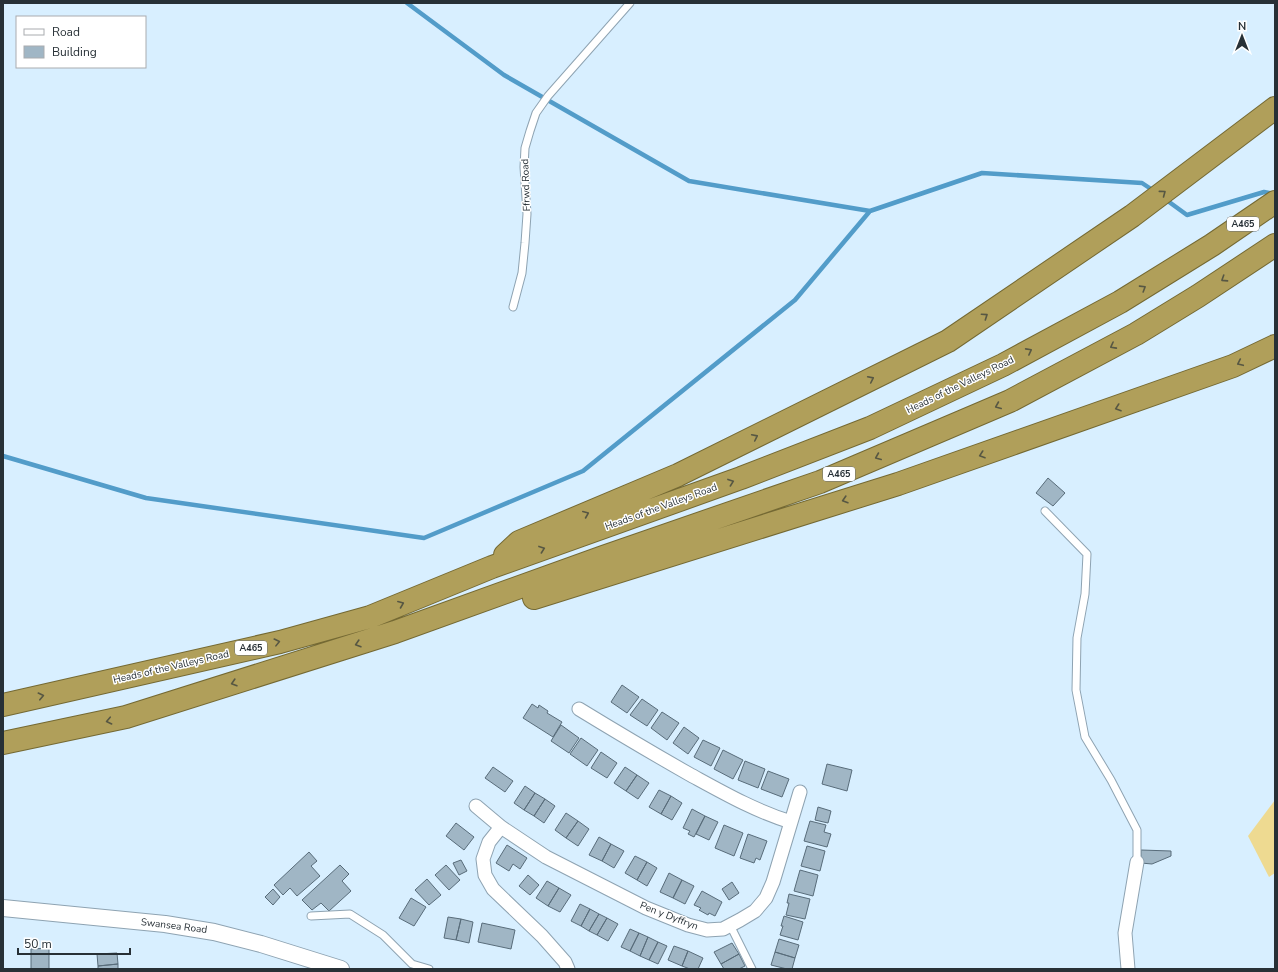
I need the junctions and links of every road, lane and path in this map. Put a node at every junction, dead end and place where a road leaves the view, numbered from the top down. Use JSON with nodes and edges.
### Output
{"nodes":[{"id":1,"x":630,"y":3,"type":"edge"},
{"id":2,"x":1275,"y":108,"type":"edge"},
{"id":3,"x":1275,"y":202,"type":"edge"},
{"id":4,"x":1275,"y":245,"type":"edge"},
{"id":5,"x":513,"y":307,"type":"dead end"},
{"id":6,"x":1275,"y":346,"type":"edge"},
{"id":7,"x":1046,"y":511,"type":"dead end"},
{"id":8,"x":492,"y":567,"type":"junction"},
{"id":9,"x":395,"y":632,"type":"junction"},
{"id":10,"x":3,"y":705,"type":"edge"},
{"id":11,"x":578,"y":709,"type":"dead end"},
{"id":12,"x":3,"y":743,"type":"edge"},
{"id":13,"x":800,"y":792,"type":"dead end"},
{"id":14,"x":476,"y":806,"type":"dead end"},
{"id":15,"x":791,"y":822,"type":"junction"},
{"id":16,"x":500,"y":827,"type":"junction"},
{"id":17,"x":1137,"y":862,"type":"joint"},
{"id":18,"x":3,"y":908,"type":"edge"},
{"id":19,"x":311,"y":916,"type":"dead end"},
{"id":20,"x":730,"y":925,"type":"junction"},
{"id":21,"x":341,"y":969,"type":"edge"},
{"id":22,"x":429,"y":969,"type":"edge"},
{"id":23,"x":568,"y":969,"type":"edge"},
{"id":24,"x":752,"y":969,"type":"edge"},
{"id":25,"x":1128,"y":969,"type":"edge"}],
"edges":[{"from":1,"to":5,"type":"lane","name":"Ffrwd Road"},
{"from":8,"to":2,"type":"highway","one_way":true},
{"from":8,"to":3,"type":"highway","name":"Heads of the Valleys Road","number":"A465","one_way":true},
{"from":4,"to":9,"type":"highway","number":"A465","one_way":true},
{"from":6,"to":9,"type":"highway","one_way":true},
{"from":7,"to":17,"type":"lane"},
{"from":10,"to":8,"type":"highway","name":"Heads of the Valleys Road","number":"A465","one_way":true},
{"from":9,"to":12,"type":"highway","number":"A465","one_way":true},
{"from":11,"to":15,"type":"street"},
{"from":13,"to":15,"type":"street","name":"Pen y Dyffryn"},
{"from":14,"to":16,"type":"street","name":"Pen y Dyffryn"},
{"from":15,"to":20,"type":"street","name":"Pen y Dyffryn"},
{"from":16,"to":20,"type":"street","name":"Pen y Dyffryn"},
{"from":16,"to":23,"type":"street"},
{"from":17,"to":25,"type":"street"},
{"from":18,"to":21,"type":"street","name":"Swansea Road"},
{"from":19,"to":22,"type":"lane"},
{"from":20,"to":24,"type":"lane"}]}
